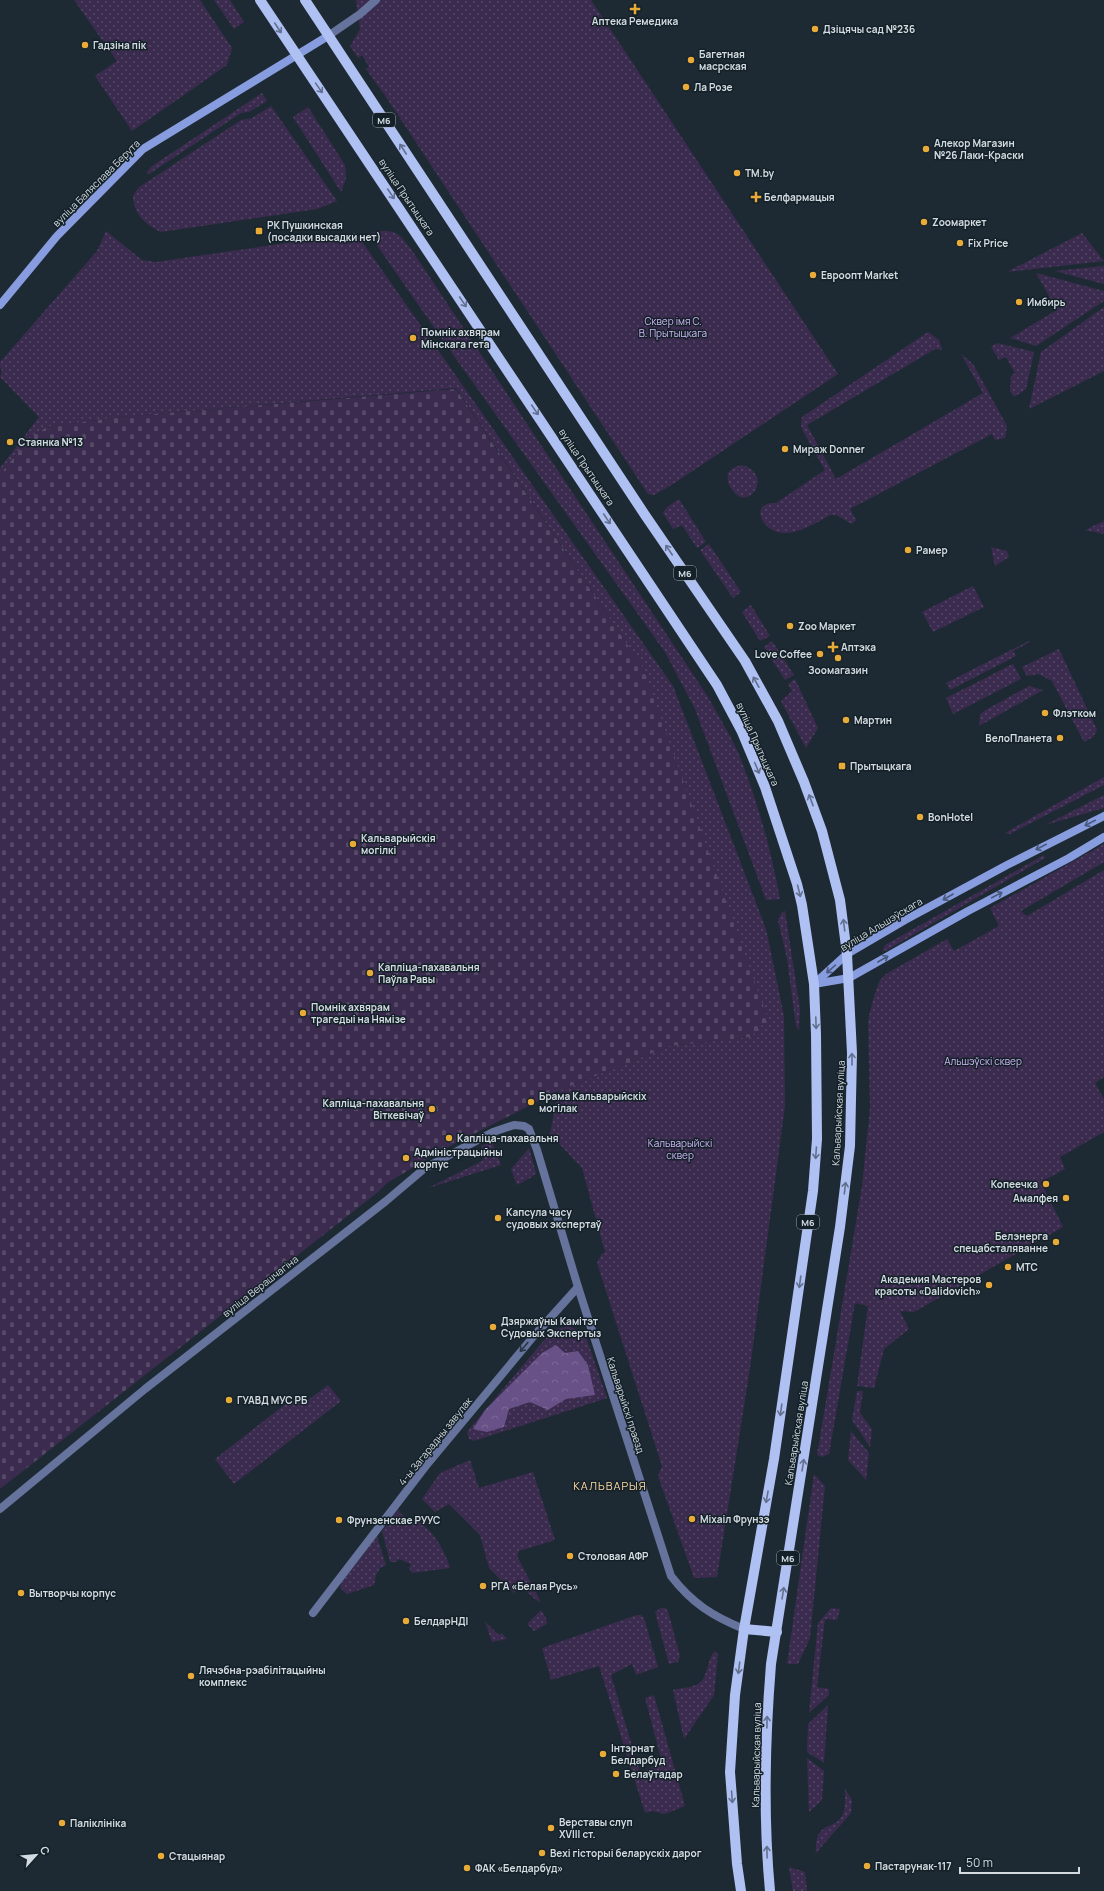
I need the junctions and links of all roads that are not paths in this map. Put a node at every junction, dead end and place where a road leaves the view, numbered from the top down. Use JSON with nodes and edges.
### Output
{"nodes":[{"id":1,"x":260,"y":0,"type":"edge"},
{"id":2,"x":305,"y":0,"type":"edge"},
{"id":3,"x":376,"y":0,"type":"edge"},
{"id":4,"x":328,"y":36,"type":"junction"},
{"id":5,"x":296,"y":56,"type":"junction"},
{"id":6,"x":0,"y":304,"type":"edge"},
{"id":7,"x":1104,"y":816,"type":"edge"},
{"id":8,"x":1104,"y":837,"type":"edge"},
{"id":9,"x":847,"y":954,"type":"junction"},
{"id":10,"x":849,"y":978,"type":"junction"},
{"id":11,"x":814,"y":984,"type":"junction"},
{"id":12,"x":538,"y":1150,"type":"joint"},
{"id":13,"x":578,"y":1287,"type":"junction"},
{"id":14,"x":0,"y":1509,"type":"edge"},
{"id":15,"x":313,"y":1613,"type":"dead end"},
{"id":16,"x":744,"y":1629,"type":"junction"},
{"id":17,"x":777,"y":1632,"type":"junction"},
{"id":18,"x":741,"y":1891,"type":"edge"},
{"id":19,"x":770,"y":1891,"type":"edge"}],
"edges":[{"from":1,"to":5,"type":"main road","name":"вуліца Прытыцкага","number":"М6","one_way":true},
{"from":2,"to":4,"type":"main road","number":"М6"},
{"from":3,"to":4,"type":"street"},
{"from":4,"to":5,"type":"main road","name":"вуліца Баляслава Берута"},
{"from":9,"to":4,"type":"main road","number":"М6","one_way":true},
{"from":5,"to":6,"type":"main road","name":"вуліца Баляслава Берута"},
{"from":5,"to":11,"type":"main road","name":"вуліца Прытыцкага","number":"М6","one_way":true},
{"from":7,"to":9,"type":"main road","name":"вуліца Альшэўскага","one_way":true},
{"from":10,"to":8,"type":"main road","one_way":true},
{"from":9,"to":10,"type":"main road","number":"М6"},
{"from":9,"to":11,"type":"main road","name":"вуліца Альшэўскага","one_way":true},
{"from":10,"to":11,"type":"main road"},
{"from":17,"to":10,"type":"main road","name":"Кальварыйская вуліца","number":"М6","one_way":true},
{"from":11,"to":16,"type":"main road","name":"Кальварыйская вуліца","number":"М6","one_way":true},
{"from":12,"to":13,"type":"street","name":"Кальварыйскі праезд"},
{"from":12,"to":14,"type":"street","name":"вуліца Верашчагіна"},
{"from":13,"to":15,"type":"street","name":"4-ы Загарадны завулак","one_way":true},
{"from":13,"to":16,"type":"street","name":"Кальварыйскі праезд"},
{"from":16,"to":17,"type":"main road"},
{"from":16,"to":18,"type":"main road","name":"Кальварыйская вуліца","number":"М6","one_way":true},
{"from":19,"to":17,"type":"main road","name":"Кальварыйская вуліца","number":"М6","one_way":true}]}
